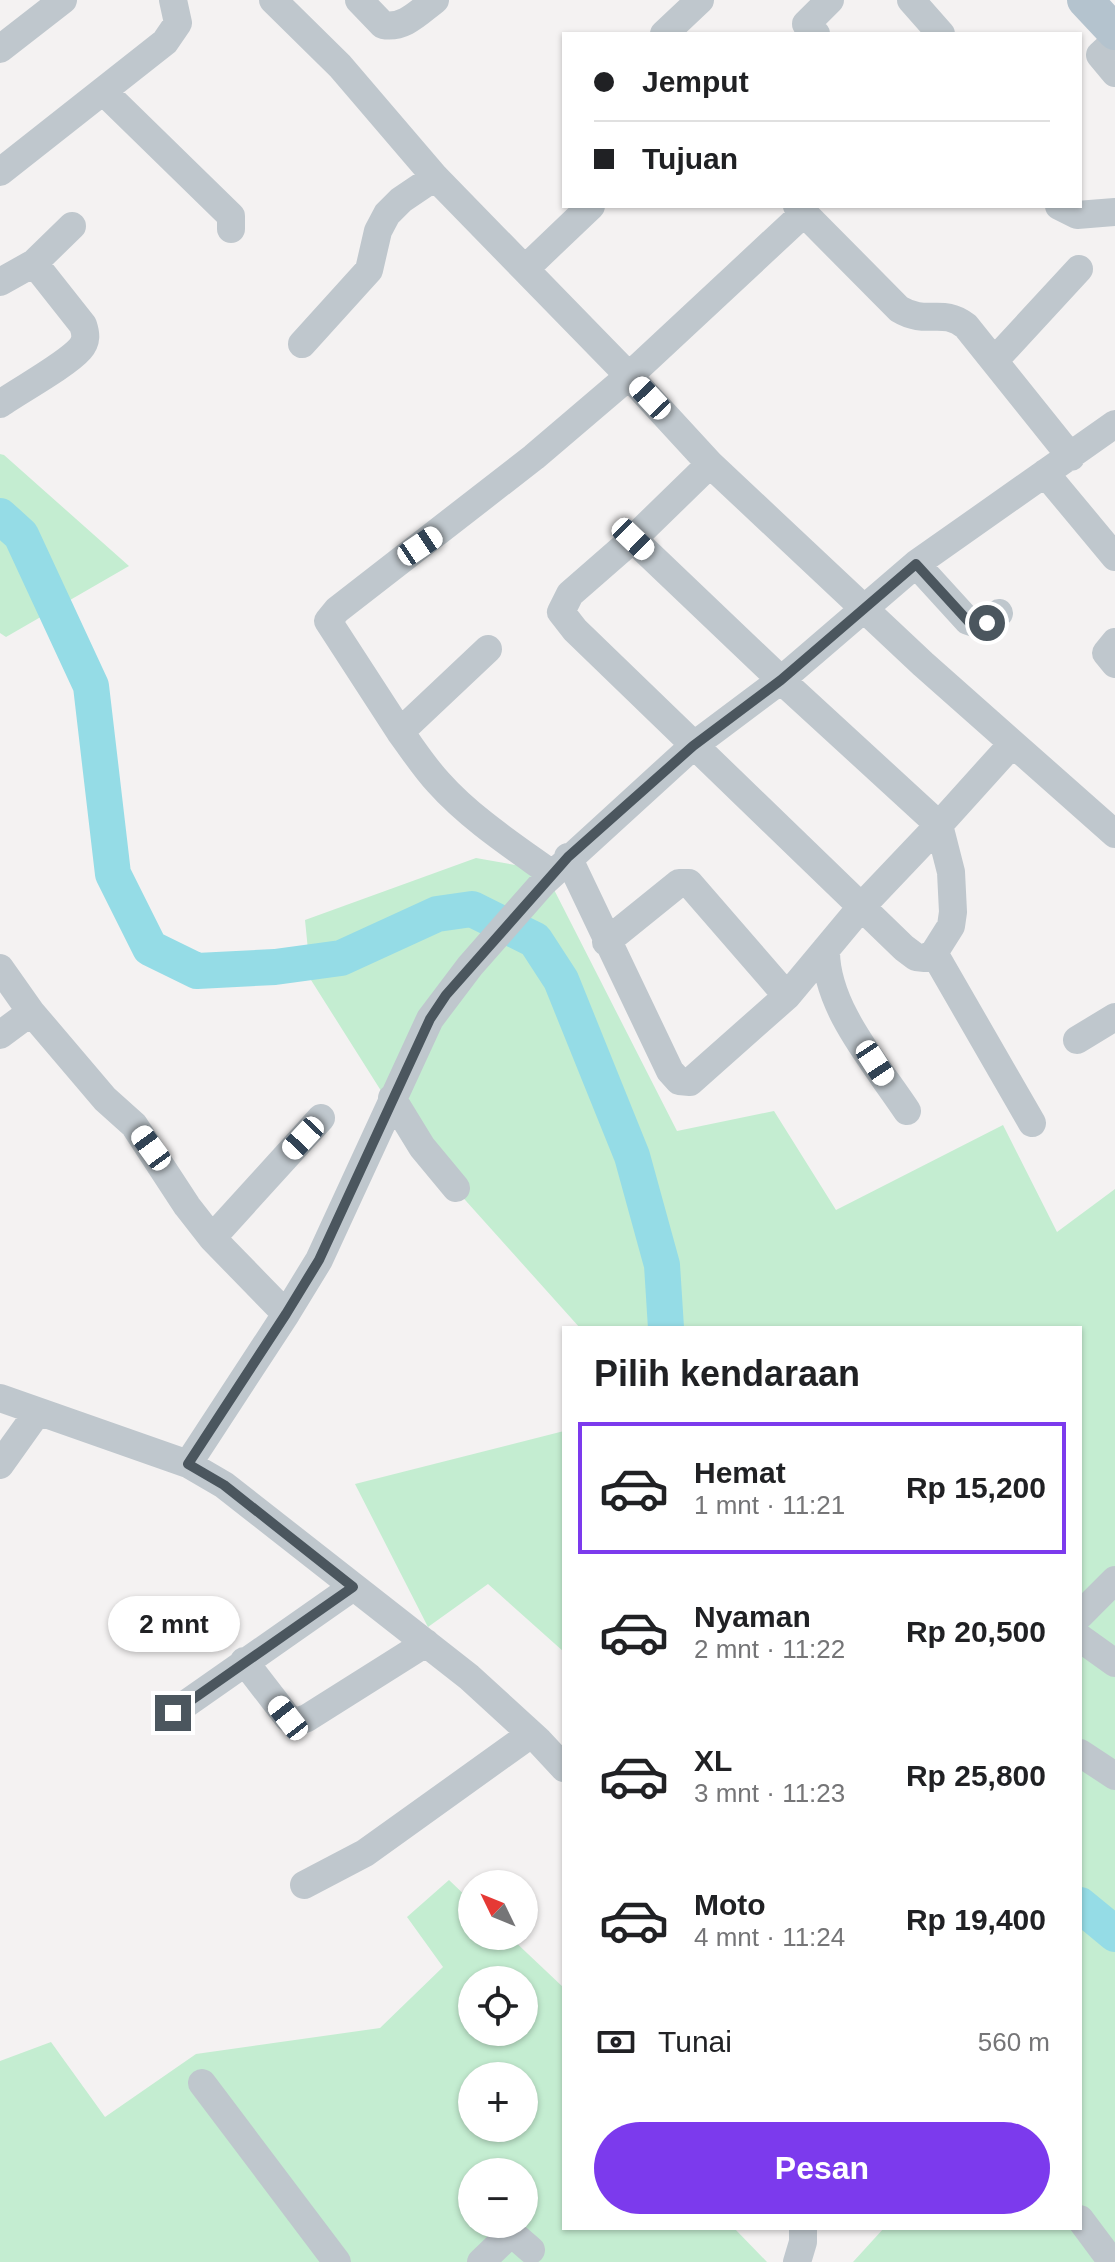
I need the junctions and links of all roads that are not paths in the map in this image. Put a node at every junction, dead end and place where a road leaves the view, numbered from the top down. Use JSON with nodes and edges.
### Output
{"nodes":[{"id":1,"x":63,"y":0,"type":"edge"},
{"id":2,"x":173,"y":0,"type":"edge"},
{"id":3,"x":273,"y":0,"type":"edge"},
{"id":4,"x":359,"y":0,"type":"edge"},
{"id":5,"x":435,"y":0,"type":"edge"},
{"id":6,"x":700,"y":0,"type":"edge"},
{"id":7,"x":830,"y":0,"type":"edge"},
{"id":8,"x":911,"y":0,"type":"edge"},
{"id":9,"x":1085,"y":0,"type":"edge"},
{"id":10,"x":806,"y":31,"type":"edge"},
{"id":11,"x":666,"y":32,"type":"edge"},
{"id":12,"x":939,"y":32,"type":"edge"},
{"id":13,"x":1115,"y":32,"type":"edge"},
{"id":14,"x":1115,"y":41,"type":"edge"},
{"id":15,"x":0,"y":49,"type":"edge"},
{"id":16,"x":1115,"y":73,"type":"edge"},
{"id":17,"x":103,"y":91,"type":"junction"},
{"id":18,"x":0,"y":172,"type":"edge"},
{"id":19,"x":435,"y":177,"type":"junction"},
{"id":20,"x":589,"y":208,"type":"edge"},
{"id":21,"x":1063,"y":208,"type":"edge"},
{"id":22,"x":800,"y":210,"type":"edge"},
{"id":23,"x":1115,"y":212,"type":"edge"},
{"id":24,"x":72,"y":226,"type":"dead end"},
{"id":25,"x":231,"y":229,"type":"dead end"},
{"id":26,"x":34,"y":263,"type":"junction"},
{"id":27,"x":525,"y":269,"type":"junction"},
{"id":28,"x":1079,"y":269,"type":"dead end"},
{"id":29,"x":0,"y":282,"type":"edge"},
{"id":30,"x":302,"y":344,"type":"dead end"},
{"id":31,"x":995,"y":360,"type":"junction"},
{"id":32,"x":629,"y":376,"type":"junction"},
{"id":33,"x":0,"y":404,"type":"edge"},
{"id":34,"x":1115,"y":424,"type":"edge"},
{"id":35,"x":1071,"y":457,"type":"junction"},
{"id":36,"x":710,"y":464,"type":"junction"},
{"id":37,"x":1045,"y":473,"type":"junction"},
{"id":38,"x":633,"y":539,"type":"junction"},
{"id":39,"x":1115,"y":557,"type":"edge"},
{"id":40,"x":916,"y":564,"type":"junction"},
{"id":41,"x":864,"y":607,"type":"junction"},
{"id":42,"x":999,"y":613,"type":"dead end"},
{"id":43,"x":1115,"y":642,"type":"edge"},
{"id":44,"x":488,"y":649,"type":"dead end"},
{"id":45,"x":1115,"y":664,"type":"edge"},
{"id":46,"x":781,"y":680,"type":"junction"},
{"id":47,"x":400,"y":732,"type":"junction"},
{"id":48,"x":1012,"y":744,"type":"junction"},
{"id":49,"x":693,"y":746,"type":"junction"},
{"id":50,"x":939,"y":825,"type":"junction"},
{"id":51,"x":1115,"y":834,"type":"edge"},
{"id":52,"x":554,"y":871,"type":"junction"},
{"id":53,"x":862,"y":906,"type":"junction"},
{"id":54,"x":606,"y":942,"type":"junction"},
{"id":55,"x":826,"y":949,"type":"junction"},
{"id":56,"x":934,"y":953,"type":"junction"},
{"id":57,"x":0,"y":968,"type":"edge"},
{"id":58,"x":787,"y":996,"type":"junction"},
{"id":59,"x":31,"y":1012,"type":"junction"},
{"id":60,"x":1115,"y":1017,"type":"edge"},
{"id":61,"x":0,"y":1035,"type":"edge"},
{"id":62,"x":1077,"y":1040,"type":"dead end"},
{"id":63,"x":392,"y":1098,"type":"junction"},
{"id":64,"x":907,"y":1111,"type":"dead end"},
{"id":65,"x":321,"y":1118,"type":"dead end"},
{"id":66,"x":1032,"y":1123,"type":"dead end"},
{"id":67,"x":456,"y":1188,"type":"dead end"},
{"id":68,"x":212,"y":1238,"type":"junction"},
{"id":69,"x":286,"y":1314,"type":"junction"},
{"id":70,"x":0,"y":1398,"type":"edge"},
{"id":71,"x":37,"y":1413,"type":"junction"},
{"id":72,"x":188,"y":1464,"type":"junction"},
{"id":73,"x":0,"y":1465,"type":"edge"},
{"id":74,"x":1115,"y":1580,"type":"edge"},
{"id":75,"x":353,"y":1587,"type":"junction"},
{"id":76,"x":1082,"y":1613,"type":"edge"},
{"id":77,"x":1082,"y":1639,"type":"edge"},
{"id":78,"x":426,"y":1643,"type":"junction"},
{"id":79,"x":244,"y":1661,"type":"junction"},
{"id":80,"x":1115,"y":1663,"type":"edge"},
{"id":81,"x":173,"y":1713,"type":"dead end"},
{"id":82,"x":531,"y":1734,"type":"junction"},
{"id":83,"x":1082,"y":1754,"type":"edge"},
{"id":84,"x":562,"y":1766,"type":"edge"},
{"id":85,"x":1115,"y":1776,"type":"edge"},
{"id":86,"x":304,"y":1885,"type":"dead end"},
{"id":87,"x":202,"y":2083,"type":"dead end"},
{"id":88,"x":1082,"y":2222,"type":"edge"},
{"id":89,"x":803,"y":2230,"type":"edge"},
{"id":90,"x":531,"y":2250,"type":"dead end"},
{"id":91,"x":337,"y":2262,"type":"edge"},
{"id":92,"x":481,"y":2262,"type":"edge"},
{"id":93,"x":797,"y":2262,"type":"edge"},
{"id":94,"x":1112,"y":2262,"type":"edge"}],
"edges":[{"from":1,"to":15,"type":"street"},
{"from":2,"to":17,"type":"street"},
{"from":3,"to":19,"type":"street"},
{"from":4,"to":5,"type":"street"},
{"from":6,"to":11,"type":"street"},
{"from":7,"to":10,"type":"street"},
{"from":8,"to":12,"type":"street"},
{"from":9,"to":13,"type":"main road"},
{"from":14,"to":16,"type":"street"},
{"from":17,"to":18,"type":"street"},
{"from":17,"to":25,"type":"street"},
{"from":19,"to":27,"type":"street"},
{"from":19,"to":30,"type":"street"},
{"from":20,"to":27,"type":"street"},
{"from":21,"to":23,"type":"street"},
{"from":22,"to":31,"type":"street"},
{"from":22,"to":32,"type":"street"},
{"from":24,"to":26,"type":"street"},
{"from":26,"to":29,"type":"street"},
{"from":26,"to":33,"type":"street"},
{"from":27,"to":32,"type":"street"},
{"from":28,"to":31,"type":"street"},
{"from":31,"to":35,"type":"street"},
{"from":32,"to":36,"type":"street"},
{"from":32,"to":47,"type":"street"},
{"from":34,"to":35,"type":"street"},
{"from":35,"to":37,"type":"street"},
{"from":36,"to":38,"type":"street"},
{"from":36,"to":41,"type":"street"},
{"from":37,"to":39,"type":"street"},
{"from":37,"to":40,"type":"street"},
{"from":38,"to":46,"type":"street"},
{"from":38,"to":49,"type":"street"},
{"from":40,"to":41,"type":"street"},
{"from":40,"to":42,"type":"street"},
{"from":41,"to":46,"type":"street"},
{"from":41,"to":48,"type":"street"},
{"from":43,"to":45,"type":"street"},
{"from":44,"to":47,"type":"street"},
{"from":46,"to":49,"type":"street"},
{"from":46,"to":50,"type":"street"},
{"from":47,"to":52,"type":"street"},
{"from":48,"to":50,"type":"street"},
{"from":48,"to":51,"type":"street"},
{"from":49,"to":52,"type":"street"},
{"from":49,"to":53,"type":"street"},
{"from":50,"to":53,"type":"street"},
{"from":50,"to":56,"type":"street"},
{"from":52,"to":54,"type":"street"},
{"from":52,"to":63,"type":"street"},
{"from":53,"to":55,"type":"street"},
{"from":53,"to":56,"type":"street"},
{"from":54,"to":58,"type":"street"},
{"from":54,"to":58,"type":"street"},
{"from":55,"to":58,"type":"street"},
{"from":55,"to":64,"type":"street"},
{"from":56,"to":66,"type":"street"},
{"from":57,"to":59,"type":"street"},
{"from":59,"to":61,"type":"street"},
{"from":59,"to":68,"type":"street"},
{"from":60,"to":62,"type":"street"},
{"from":63,"to":67,"type":"street"},
{"from":63,"to":69,"type":"street"},
{"from":65,"to":68,"type":"street"},
{"from":68,"to":69,"type":"street"},
{"from":69,"to":72,"type":"street"},
{"from":70,"to":71,"type":"street"},
{"from":71,"to":72,"type":"street"},
{"from":71,"to":73,"type":"street"},
{"from":72,"to":75,"type":"street"},
{"from":74,"to":76,"type":"street"},
{"from":75,"to":78,"type":"street"},
{"from":75,"to":79,"type":"street"},
{"from":77,"to":80,"type":"street"},
{"from":78,"to":79,"type":"street"},
{"from":78,"to":82,"type":"street"},
{"from":79,"to":81,"type":"street"},
{"from":82,"to":84,"type":"street"},
{"from":82,"to":86,"type":"street"},
{"from":83,"to":85,"type":"street"},
{"from":87,"to":91,"type":"street"},
{"from":88,"to":94,"type":"street"},
{"from":89,"to":93,"type":"street"},
{"from":90,"to":92,"type":"street"}]}
